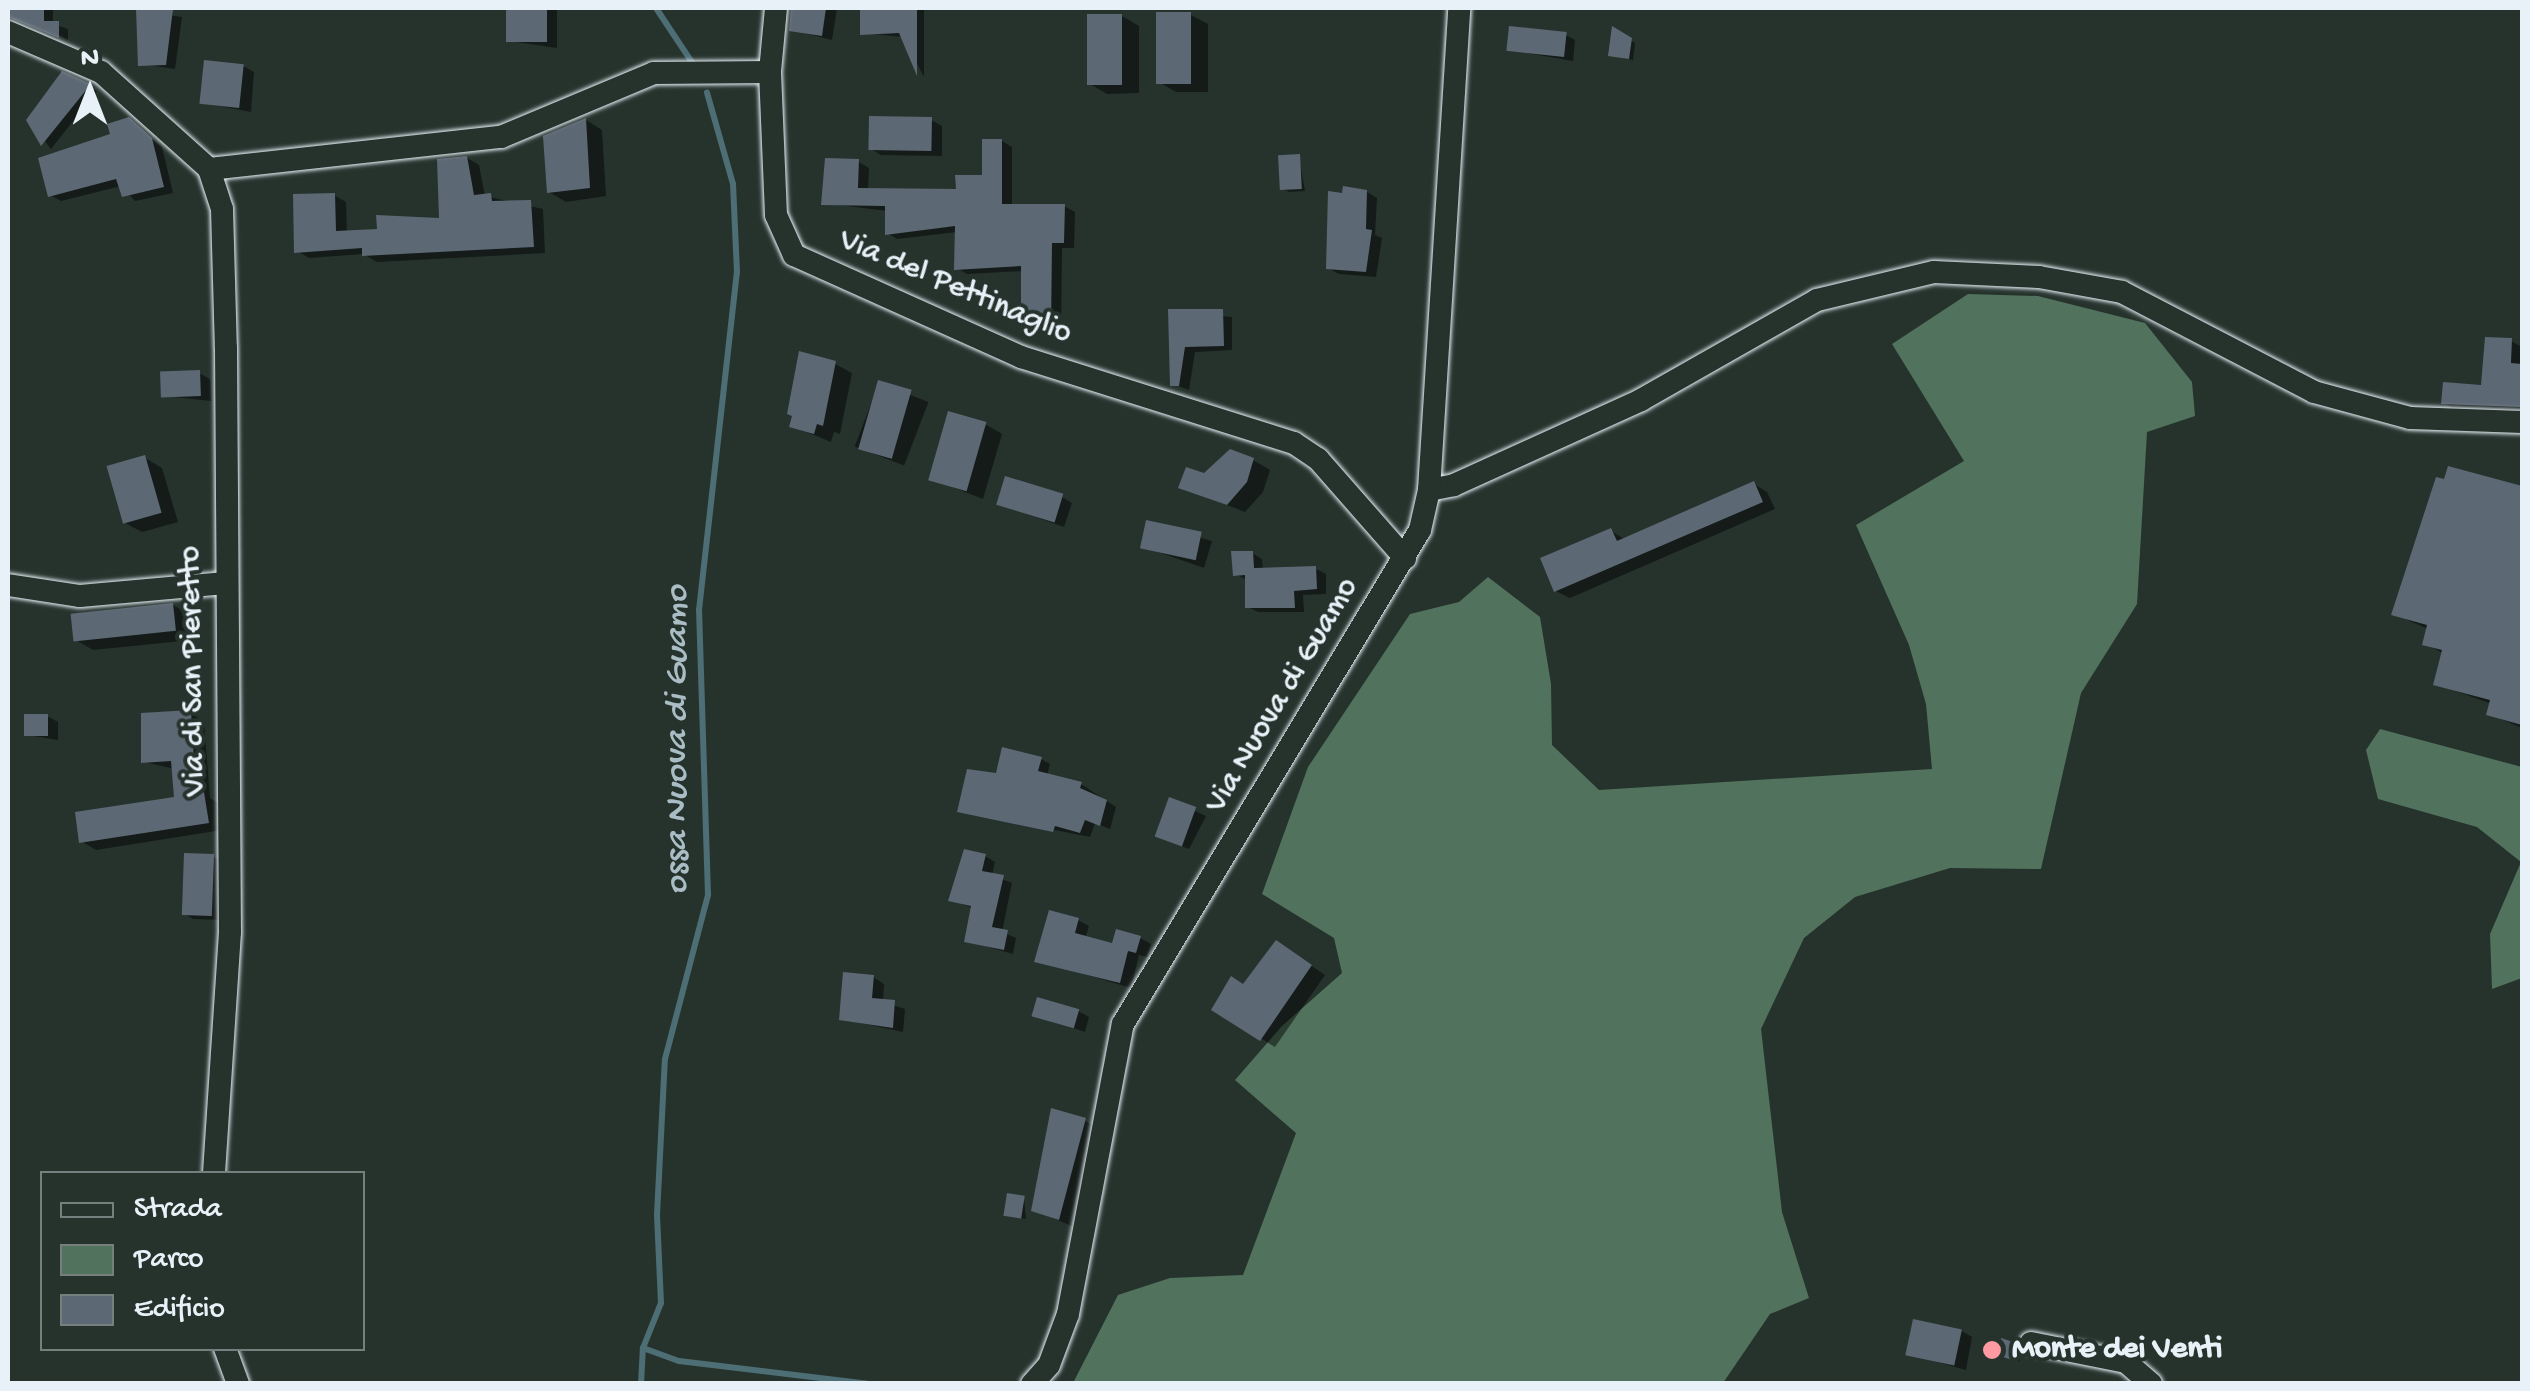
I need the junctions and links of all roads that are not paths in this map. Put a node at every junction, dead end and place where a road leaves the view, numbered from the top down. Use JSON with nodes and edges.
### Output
{"nodes":[{"id":1,"x":776,"y":8,"type":"edge"},
{"id":2,"x":1458,"y":8,"type":"edge"},
{"id":3,"x":8,"y":32,"type":"edge"},
{"id":4,"x":770,"y":72,"type":"junction"},
{"id":5,"x":209,"y":169,"type":"junction"},
{"id":6,"x":2522,"y":422,"type":"edge"},
{"id":7,"x":1428,"y":490,"type":"junction"},
{"id":8,"x":1405,"y":558,"type":"junction"},
{"id":9,"x":225,"y":583,"type":"junction"},
{"id":10,"x":8,"y":585,"type":"edge"},
{"id":11,"x":214,"y":1171,"type":"edge"},
{"id":12,"x":2031,"y":1343,"type":"dead end"},
{"id":13,"x":226,"y":1351,"type":"edge"},
{"id":14,"x":238,"y":1384,"type":"edge"},
{"id":15,"x":1032,"y":1384,"type":"edge"},
{"id":16,"x":2151,"y":1384,"type":"edge"}],
"edges":[{"from":1,"to":4,"type":"street","name":"Via del Pettinaglio"},
{"from":2,"to":7,"type":"street","name":"Via Nuova di Guamo"},
{"from":3,"to":5,"type":"street"},
{"from":4,"to":5,"type":"street"},
{"from":4,"to":8,"type":"street","name":"Via del Pettinaglio"},
{"from":5,"to":9,"type":"street","name":"Via di San Pieretto"},
{"from":6,"to":7,"type":"street"},
{"from":7,"to":8,"type":"street","name":"Via Nuova di Guamo"},
{"from":8,"to":15,"type":"street","name":"Via Nuova di Guamo"},
{"from":9,"to":10,"type":"street"},
{"from":9,"to":11,"type":"street","name":"Via di San Pieretto"},
{"from":12,"to":16,"type":"street"},
{"from":13,"to":14,"type":"street"}]}
